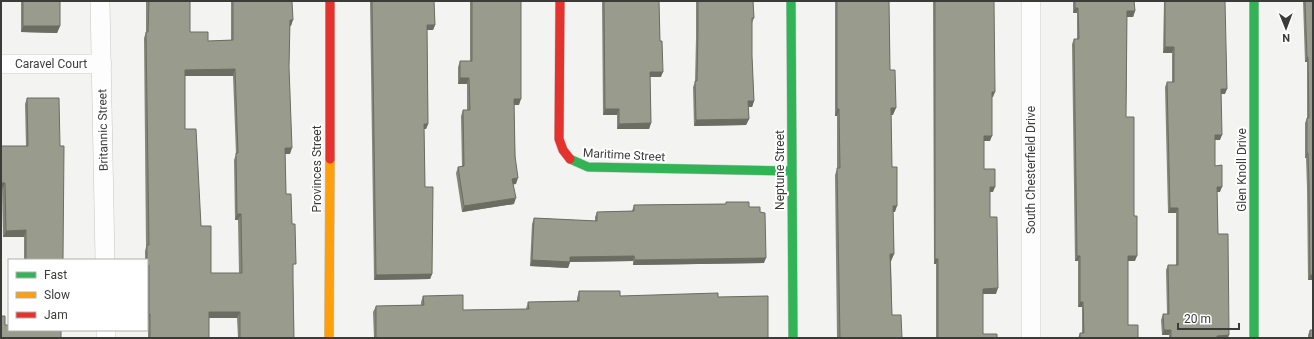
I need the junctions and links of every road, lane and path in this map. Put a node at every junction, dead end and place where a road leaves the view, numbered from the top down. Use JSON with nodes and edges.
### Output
{"nodes":[{"id":1,"x":100,"y":1,"type":"edge"},
{"id":2,"x":330,"y":1,"type":"edge"},
{"id":3,"x":560,"y":1,"type":"edge"},
{"id":4,"x":791,"y":1,"type":"edge"},
{"id":5,"x":1031,"y":1,"type":"edge"},
{"id":6,"x":1254,"y":1,"type":"edge"},
{"id":7,"x":1,"y":64,"type":"edge"},
{"id":8,"x":102,"y":64,"type":"junction"},
{"id":9,"x":792,"y":171,"type":"junction"},
{"id":10,"x":105,"y":259,"type":"edge"},
{"id":11,"x":329,"y":338,"type":"edge"},
{"id":12,"x":793,"y":338,"type":"edge"},
{"id":13,"x":1031,"y":338,"type":"edge"},
{"id":14,"x":1254,"y":338,"type":"edge"}],
"edges":[{"from":1,"to":8,"type":"street","name":"Britannic Street"},
{"from":2,"to":11,"type":"street","name":"Provinces Street"},
{"from":3,"to":9,"type":"street","name":"Maritime Street"},
{"from":4,"to":9,"type":"street","name":"Neptune Street"},
{"from":5,"to":13,"type":"street","name":"South Chesterfield Drive"},
{"from":6,"to":14,"type":"street","name":"Glen Knoll Drive"},
{"from":7,"to":8,"type":"street","name":"Caravel Court"},
{"from":8,"to":10,"type":"street","name":"Britannic Street"},
{"from":9,"to":12,"type":"street","name":"Neptune Street"}]}
